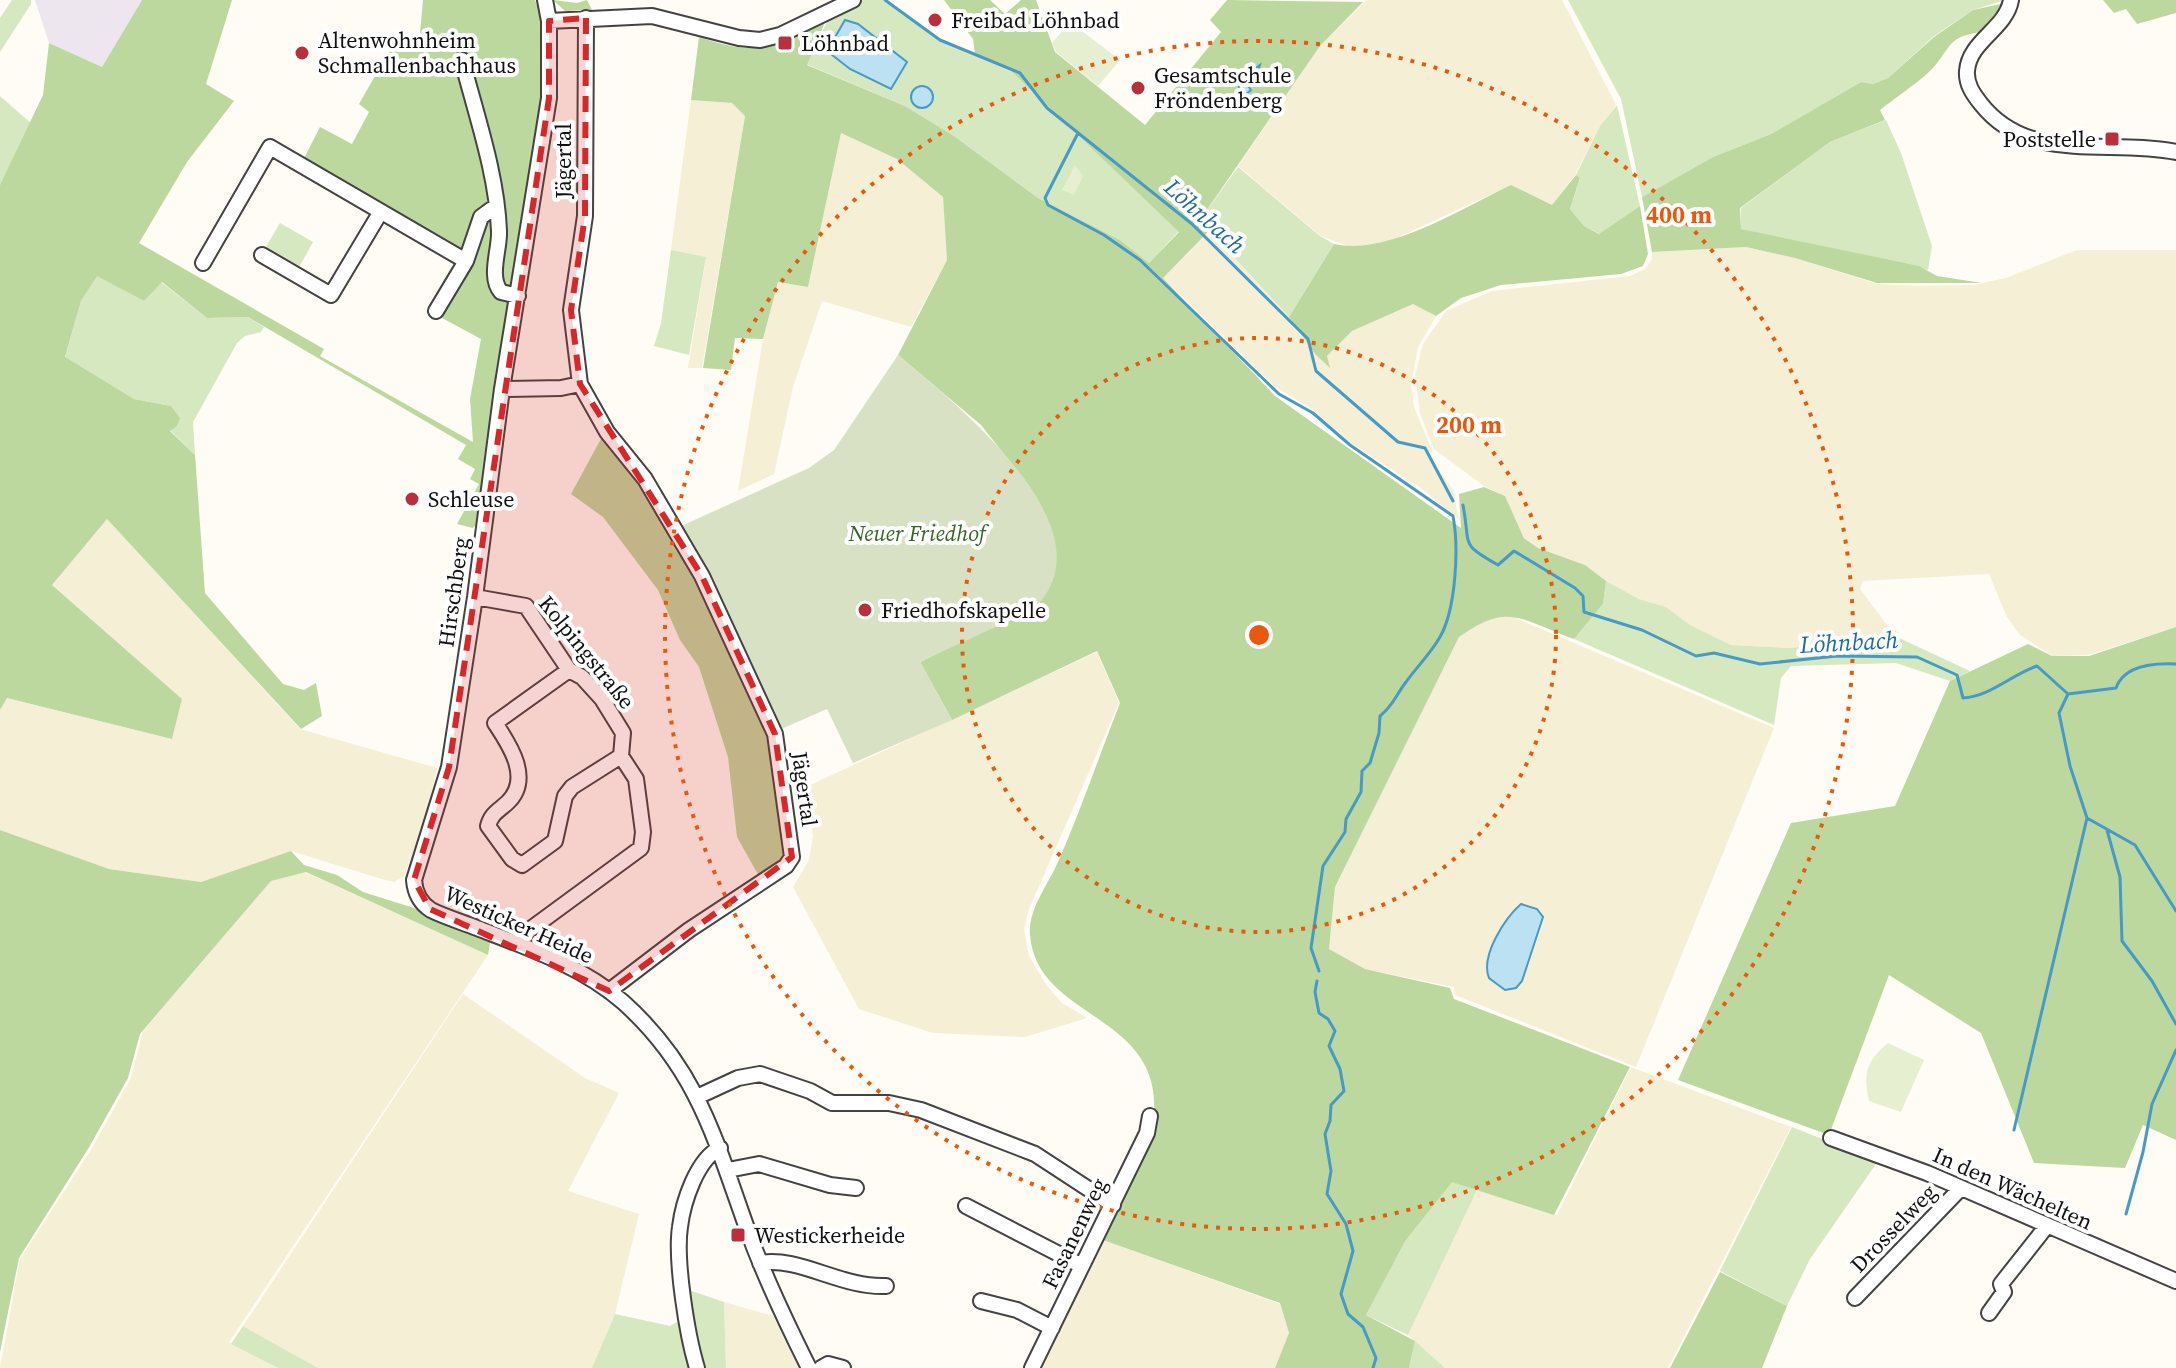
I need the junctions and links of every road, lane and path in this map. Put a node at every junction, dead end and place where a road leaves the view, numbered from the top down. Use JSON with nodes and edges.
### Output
{"nodes":[{"id":1,"x":545,"y":0,"type":"edge"},
{"id":2,"x":853,"y":0,"type":"edge"},
{"id":3,"x":2011,"y":0,"type":"edge"},
{"id":4,"x":586,"y":18,"type":"junction"},
{"id":5,"x":549,"y":21,"type":"junction"},
{"id":6,"x":462,"y":60,"type":"dead end"},
{"id":7,"x":2176,"y":152,"type":"edge"},
{"id":8,"x":496,"y":206,"type":"junction"},
{"id":9,"x":380,"y":213,"type":"junction"},
{"id":10,"x":262,"y":255,"type":"dead end"},
{"id":11,"x":466,"y":261,"type":"junction"},
{"id":12,"x":203,"y":263,"type":"dead end"},
{"id":13,"x":518,"y":296,"type":"junction"},
{"id":14,"x":436,"y":311,"type":"dead end"},
{"id":15,"x":580,"y":384,"type":"junction"},
{"id":16,"x":502,"y":389,"type":"junction"},
{"id":17,"x":475,"y":597,"type":"junction"},
{"id":18,"x":569,"y":670,"type":"junction"},
{"id":19,"x":621,"y":756,"type":"junction"},
{"id":20,"x":415,"y":890,"type":"joint"},
{"id":21,"x":513,"y":942,"type":"junction"},
{"id":22,"x":609,"y":991,"type":"junction"},
{"id":23,"x":699,"y":1096,"type":"junction"},
{"id":24,"x":1150,"y":1116,"type":"dead end"},
{"id":25,"x":1831,"y":1138,"type":"dead end"},
{"id":26,"x":720,"y":1148,"type":"junction"},
{"id":27,"x":728,"y":1170,"type":"junction"},
{"id":28,"x":856,"y":1188,"type":"dead end"},
{"id":29,"x":1961,"y":1188,"type":"junction"},
{"id":30,"x":1113,"y":1205,"type":"junction"},
{"id":31,"x":966,"y":1206,"type":"dead end"},
{"id":32,"x":2046,"y":1227,"type":"junction"},
{"id":33,"x":760,"y":1263,"type":"junction"},
{"id":34,"x":1082,"y":1266,"type":"junction"},
{"id":35,"x":2176,"y":1281,"type":"edge"},
{"id":36,"x":886,"y":1286,"type":"dead end"},
{"id":37,"x":1855,"y":1298,"type":"dead end"},
{"id":38,"x":981,"y":1301,"type":"dead end"},
{"id":39,"x":1989,"y":1313,"type":"dead end"},
{"id":40,"x":1052,"y":1328,"type":"junction"},
{"id":41,"x":697,"y":1368,"type":"edge"},
{"id":42,"x":809,"y":1368,"type":"edge"},
{"id":43,"x":821,"y":1368,"type":"edge"},
{"id":44,"x":843,"y":1368,"type":"edge"},
{"id":45,"x":1032,"y":1368,"type":"edge"}],
"edges":[{"from":1,"to":5,"type":"street","name":"Hirschberg"},
{"from":2,"to":4,"type":"street"},
{"from":3,"to":7,"type":"street"},
{"from":4,"to":5,"type":"street"},
{"from":4,"to":15,"type":"street","name":"Jägertal"},
{"from":5,"to":13,"type":"street","name":"Hirschberg"},
{"from":6,"to":8,"type":"street"},
{"from":8,"to":11,"type":"street"},
{"from":8,"to":13,"type":"street"},
{"from":9,"to":10,"type":"street"},
{"from":9,"to":11,"type":"street"},
{"from":9,"to":12,"type":"street"},
{"from":11,"to":14,"type":"street"},
{"from":13,"to":16,"type":"street","name":"Hirschberg"},
{"from":15,"to":16,"type":"street"},
{"from":15,"to":22,"type":"street","name":"Jägertal"},
{"from":16,"to":17,"type":"street","name":"Hirschberg"},
{"from":17,"to":18,"type":"street","name":"Kolpingstraße"},
{"from":17,"to":20,"type":"street","name":"Hirschberg"},
{"from":18,"to":19,"type":"street","name":"Kolpingstraße"},
{"from":18,"to":19,"type":"street"},
{"from":19,"to":21,"type":"street","name":"Kolpingstraße"},
{"from":20,"to":21,"type":"street","name":"Westicker Heide"},
{"from":21,"to":22,"type":"street","name":"Westicker Heide"},
{"from":22,"to":23,"type":"street","name":"Westicker Heide"},
{"from":23,"to":26,"type":"street","name":"Westicker Heide"},
{"from":23,"to":30,"type":"street"},
{"from":24,"to":30,"type":"street","name":"Fasanenweg"},
{"from":25,"to":29,"type":"street","name":"In den Wächelten"},
{"from":26,"to":27,"type":"street","name":"Westicker Heide"},
{"from":26,"to":41,"type":"street"},
{"from":27,"to":28,"type":"street"},
{"from":27,"to":33,"type":"street","name":"Westicker Heide"},
{"from":29,"to":32,"type":"street","name":"In den Wächelten"},
{"from":29,"to":37,"type":"street","name":"Drosselweg"},
{"from":30,"to":34,"type":"street","name":"Fasanenweg"},
{"from":31,"to":34,"type":"street"},
{"from":32,"to":35,"type":"street","name":"In den Wächelten"},
{"from":32,"to":39,"type":"street"},
{"from":33,"to":36,"type":"street"},
{"from":33,"to":42,"type":"street","name":"Westicker Heide"},
{"from":34,"to":40,"type":"street","name":"Fasanenweg"},
{"from":38,"to":40,"type":"street"},
{"from":40,"to":45,"type":"street","name":"Fasanenweg"},
{"from":43,"to":44,"type":"street"}]}
